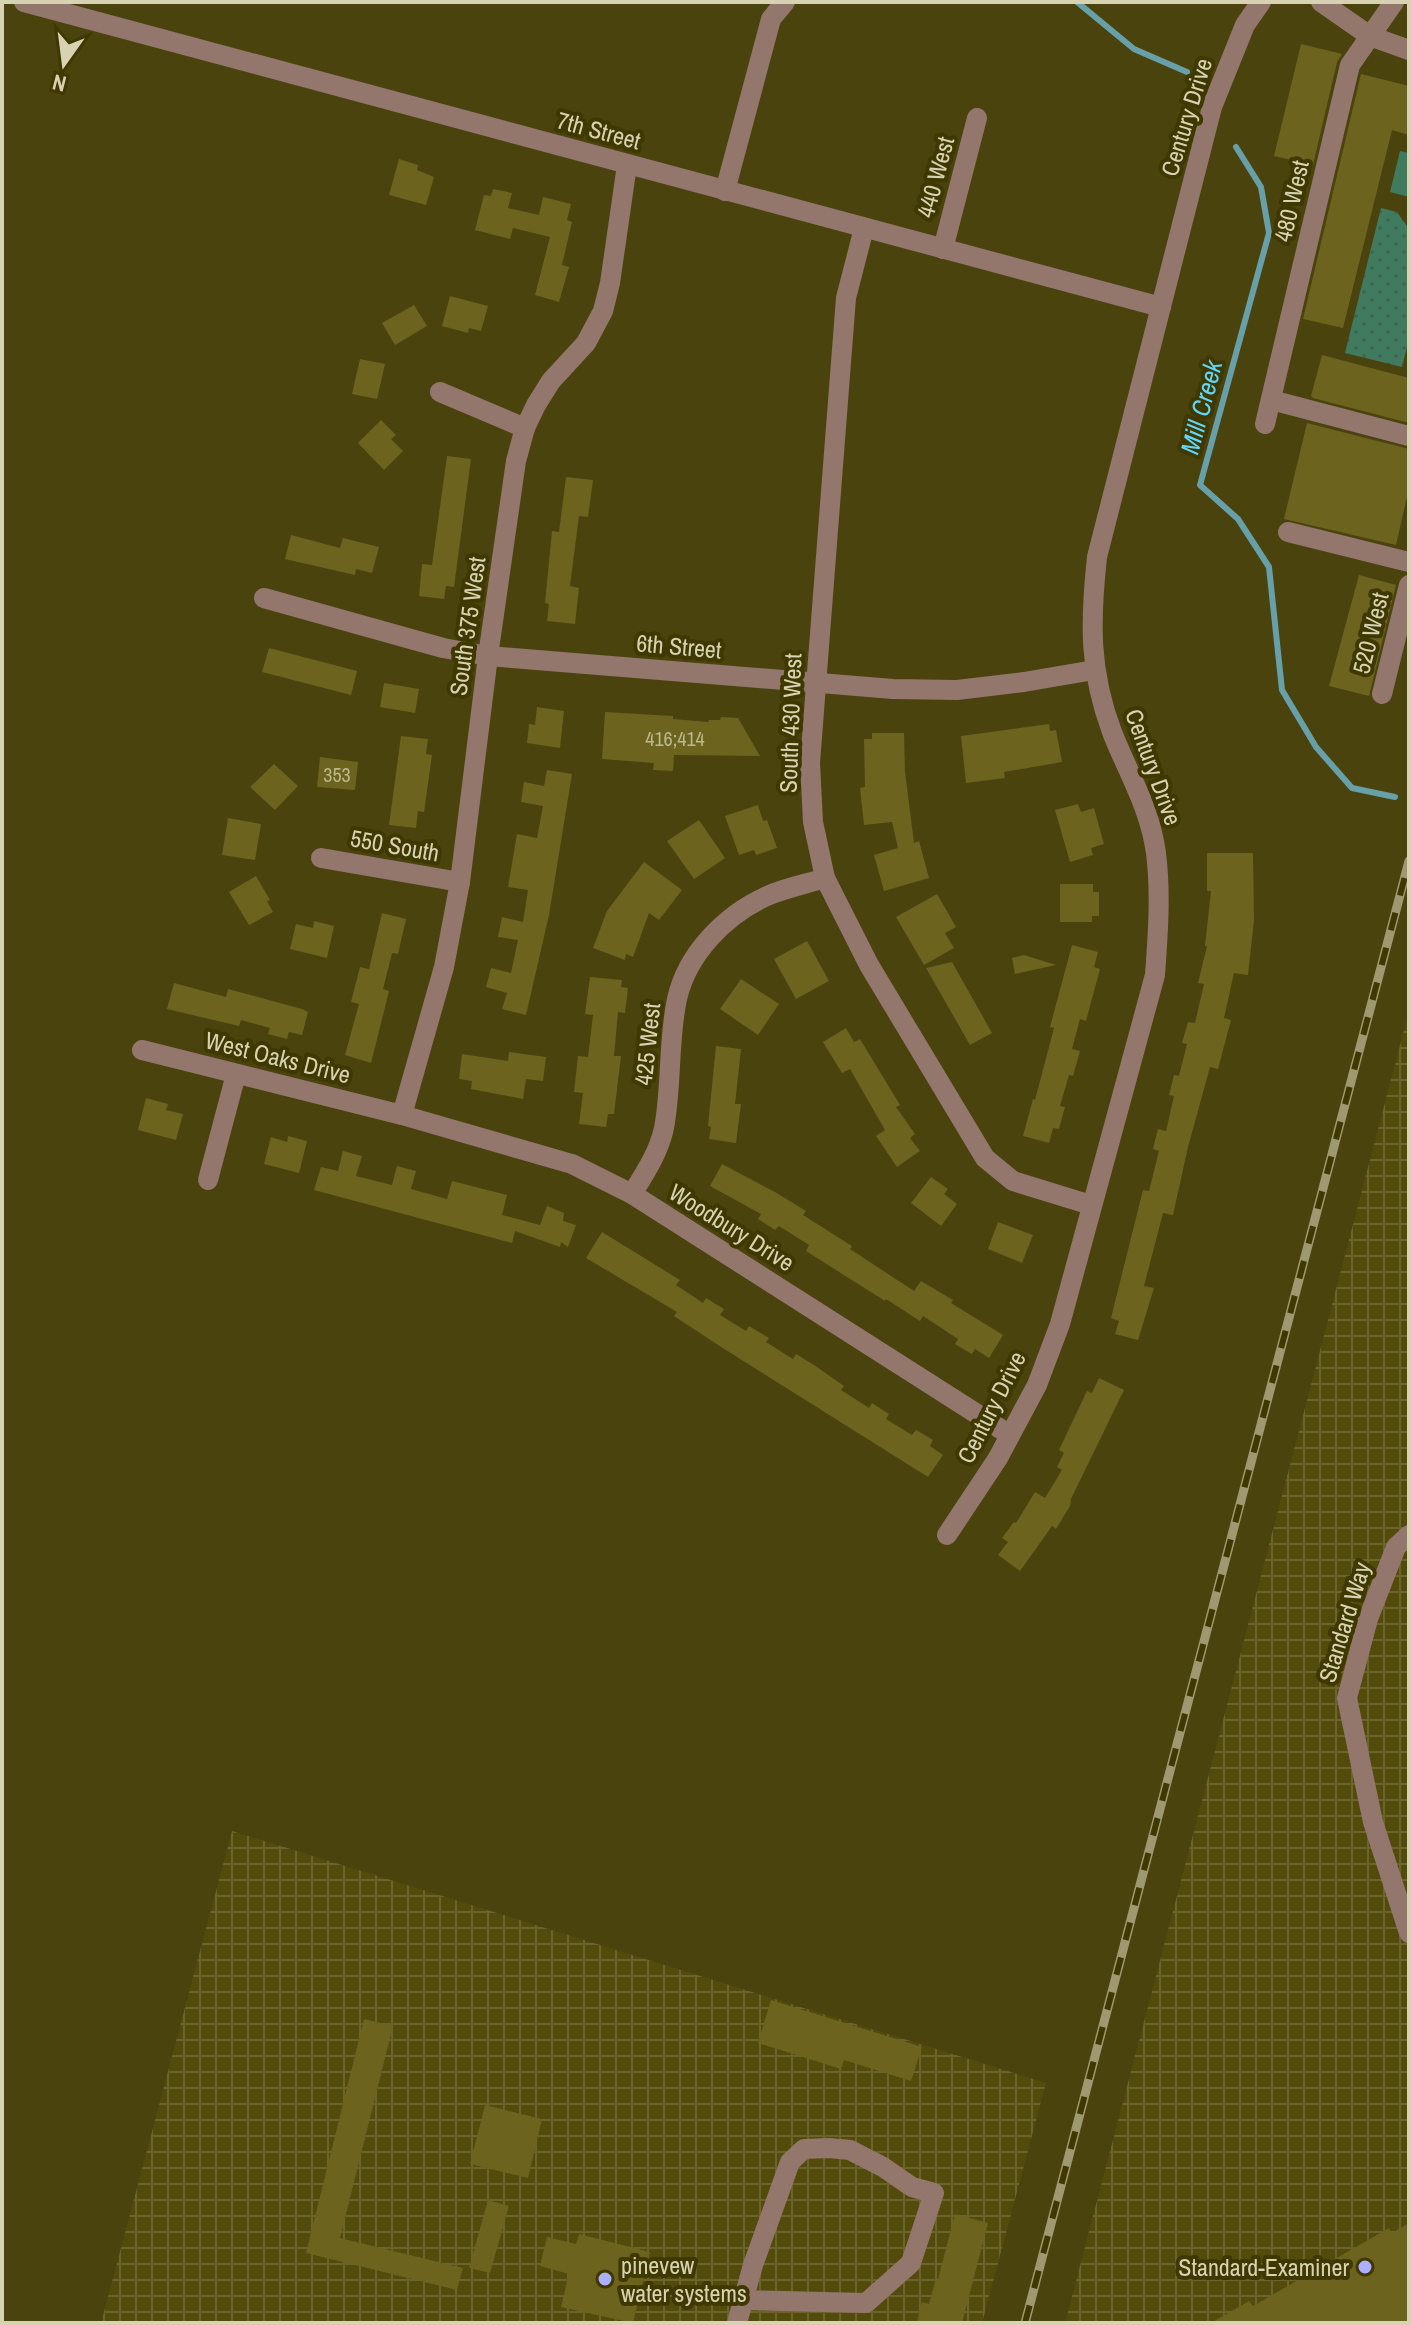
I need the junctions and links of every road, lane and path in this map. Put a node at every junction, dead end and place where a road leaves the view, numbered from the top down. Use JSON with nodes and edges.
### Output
{"nodes":[{"id":1,"x":24,"y":2,"type":"edge"},
{"id":2,"x":785,"y":2,"type":"edge"},
{"id":3,"x":1261,"y":2,"type":"edge"},
{"id":4,"x":1321,"y":2,"type":"edge"},
{"id":5,"x":1394,"y":2,"type":"edge"},
{"id":6,"x":1370,"y":36,"type":"junction"},
{"id":7,"x":1409,"y":50,"type":"edge"},
{"id":8,"x":977,"y":118,"type":"dead end"},
{"id":9,"x":627,"y":165,"type":"junction"},
{"id":10,"x":725,"y":191,"type":"junction"},
{"id":11,"x":864,"y":228,"type":"junction"},
{"id":12,"x":943,"y":249,"type":"junction"},
{"id":13,"x":1161,"y":307,"type":"junction"},
{"id":14,"x":440,"y":392,"type":"dead end"},
{"id":15,"x":1271,"y":400,"type":"junction"},
{"id":16,"x":1265,"y":424,"type":"dead end"},
{"id":17,"x":525,"y":428,"type":"junction"},
{"id":18,"x":1409,"y":436,"type":"edge"},
{"id":19,"x":1288,"y":532,"type":"dead end"},
{"id":20,"x":1409,"y":562,"type":"edge"},
{"id":21,"x":1409,"y":585,"type":"edge"},
{"id":22,"x":264,"y":598,"type":"dead end"},
{"id":23,"x":488,"y":656,"type":"junction"},
{"id":24,"x":1094,"y":670,"type":"junction"},
{"id":25,"x":816,"y":684,"type":"junction"},
{"id":26,"x":1382,"y":694,"type":"dead end"},
{"id":27,"x":321,"y":858,"type":"dead end"},
{"id":28,"x":825,"y":878,"type":"junction"},
{"id":29,"x":460,"y":882,"type":"junction"},
{"id":30,"x":142,"y":1050,"type":"dead end"},
{"id":31,"x":236,"y":1074,"type":"junction"},
{"id":32,"x":402,"y":1115,"type":"junction"},
{"id":33,"x":208,"y":1180,"type":"dead end"},
{"id":34,"x":632,"y":1194,"type":"junction"},
{"id":35,"x":1091,"y":1205,"type":"junction"},
{"id":36,"x":1010,"y":1435,"type":"junction"},
{"id":37,"x":947,"y":1535,"type":"dead end"},
{"id":38,"x":1409,"y":1535,"type":"edge"},
{"id":39,"x":1389,"y":1869,"type":"junction"},
{"id":40,"x":1409,"y":1900,"type":"edge"},
{"id":41,"x":1409,"y":1933,"type":"edge"},
{"id":42,"x":743,"y":2300,"type":"junction"},
{"id":43,"x":737,"y":2323,"type":"edge"}],
"edges":[{"from":1,"to":9,"type":"street","name":"7th Street"},
{"from":2,"to":10,"type":"street"},
{"from":3,"to":13,"type":"street","name":"Century Drive"},
{"from":4,"to":6,"type":"street"},
{"from":5,"to":6,"type":"street","name":"480 West"},
{"from":6,"to":7,"type":"street"},
{"from":6,"to":15,"type":"street","name":"480 West"},
{"from":8,"to":12,"type":"street","name":"440 West"},
{"from":9,"to":10,"type":"street","name":"7th Street"},
{"from":9,"to":17,"type":"street","name":"South 375 West"},
{"from":10,"to":11,"type":"street","name":"7th Street"},
{"from":11,"to":12,"type":"street","name":"7th Street"},
{"from":11,"to":25,"type":"street","name":"South 430 West"},
{"from":12,"to":13,"type":"street","name":"7th Street"},
{"from":13,"to":24,"type":"street","name":"Century Drive"},
{"from":14,"to":17,"type":"street"},
{"from":15,"to":16,"type":"street","name":"480 West"},
{"from":15,"to":18,"type":"street"},
{"from":17,"to":23,"type":"street","name":"South 375 West"},
{"from":19,"to":20,"type":"street"},
{"from":21,"to":26,"type":"street","name":"520 West"},
{"from":22,"to":23,"type":"street","name":"6th Street"},
{"from":23,"to":25,"type":"street","name":"6th Street"},
{"from":23,"to":29,"type":"street","name":"South 375 West"},
{"from":24,"to":25,"type":"street","name":"6th Street"},
{"from":24,"to":35,"type":"street","name":"Century Drive"},
{"from":25,"to":28,"type":"street","name":"South 430 West"},
{"from":27,"to":29,"type":"street","name":"550 South"},
{"from":28,"to":34,"type":"street","name":"425 West"},
{"from":28,"to":35,"type":"street","name":"South 430 West"},
{"from":29,"to":32,"type":"street","name":"South 375 West"},
{"from":30,"to":31,"type":"street","name":"West Oaks Drive"},
{"from":31,"to":32,"type":"street","name":"West Oaks Drive"},
{"from":31,"to":33,"type":"street"},
{"from":32,"to":34,"type":"street","name":"Woodbury Drive"},
{"from":34,"to":36,"type":"street","name":"Woodbury Drive"},
{"from":35,"to":36,"type":"street","name":"Century Drive"},
{"from":36,"to":37,"type":"street","name":"Century Drive"},
{"from":38,"to":39,"type":"street","name":"Standard Way"},
{"from":39,"to":40,"type":"street","name":"Standard Way"},
{"from":39,"to":41,"type":"street","name":"Standard Way"},
{"from":42,"to":42,"type":"street"},
{"from":42,"to":43,"type":"street"}]}
